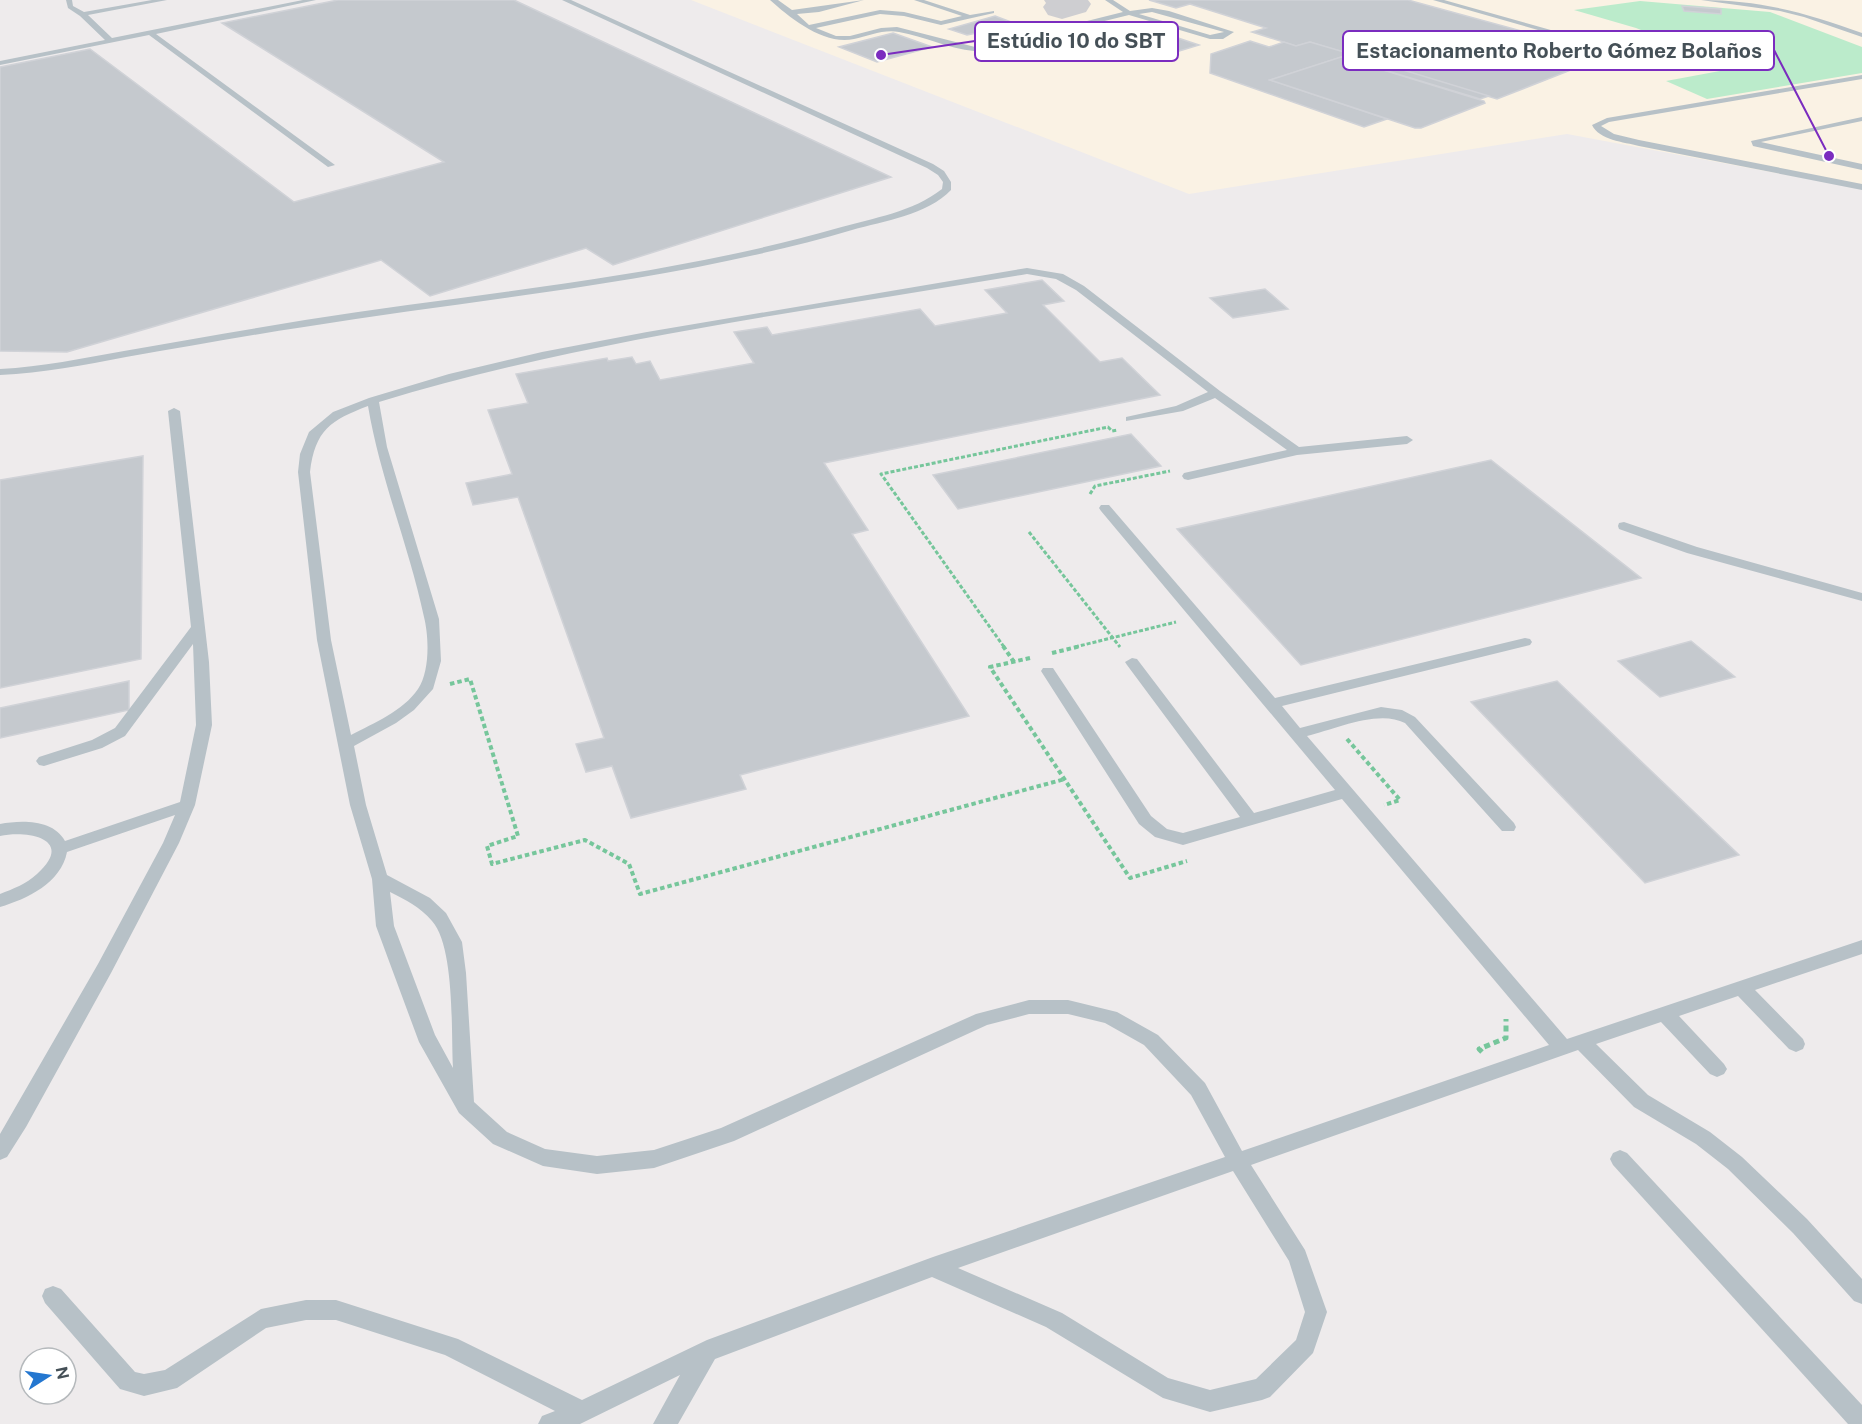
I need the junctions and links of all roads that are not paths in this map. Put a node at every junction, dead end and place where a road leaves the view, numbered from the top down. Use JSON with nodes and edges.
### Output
{"nodes":[{"id":1,"x":69,"y":0,"type":"edge"},
{"id":2,"x":164,"y":0,"type":"edge"},
{"id":3,"x":313,"y":0,"type":"edge"},
{"id":4,"x":565,"y":0,"type":"edge"},
{"id":5,"x":773,"y":0,"type":"edge"},
{"id":6,"x":861,"y":0,"type":"edge"},
{"id":7,"x":917,"y":0,"type":"edge"},
{"id":8,"x":1108,"y":0,"type":"edge"},
{"id":9,"x":1436,"y":0,"type":"edge"},
{"id":10,"x":1469,"y":0,"type":"edge"},
{"id":11,"x":1704,"y":0,"type":"edge"},
{"id":12,"x":1763,"y":0,"type":"edge"},
{"id":13,"x":791,"y":12,"type":"junction"},
{"id":14,"x":992,"y":12,"type":"dead end"},
{"id":15,"x":1129,"y":13,"type":"junction"},
{"id":16,"x":83,"y":14,"type":"junction"},
{"id":17,"x":1806,"y":15,"type":"junction"},
{"id":18,"x":971,"y":17,"type":"junction"},
{"id":19,"x":808,"y":27,"type":"junction"},
{"id":20,"x":149,"y":32,"type":"junction"},
{"id":21,"x":1862,"y":35,"type":"edge"},
{"id":22,"x":110,"y":40,"type":"junction"},
{"id":23,"x":0,"y":63,"type":"edge"},
{"id":24,"x":1862,"y":77,"type":"edge"},
{"id":25,"x":1862,"y":119,"type":"edge"},
{"id":26,"x":331,"y":165,"type":"dead end"},
{"id":27,"x":1862,"y":167,"type":"edge"},
{"id":28,"x":1862,"y":186,"type":"edge"},
{"id":29,"x":0,"y":372,"type":"edge"},
{"id":30,"x":1216,"y":393,"type":"junction"},
{"id":31,"x":373,"y":400,"type":"junction"},
{"id":32,"x":174,"y":411,"type":"dead end"},
{"id":33,"x":1127,"y":424,"type":"road end"},
{"id":34,"x":1407,"y":440,"type":"dead end"},
{"id":35,"x":1297,"y":451,"type":"junction"},
{"id":36,"x":1188,"y":476,"type":"dead end"},
{"id":37,"x":1105,"y":508,"type":"dead end"},
{"id":38,"x":1624,"y":526,"type":"dead end"},
{"id":39,"x":1862,"y":597,"type":"edge"},
{"id":40,"x":198,"y":627,"type":"junction"},
{"id":41,"x":1525,"y":642,"type":"dead end"},
{"id":42,"x":1132,"y":662,"type":"road end"},
{"id":43,"x":1048,"y":671,"type":"dead end"},
{"id":44,"x":1271,"y":704,"type":"junction"},
{"id":45,"x":1297,"y":734,"type":"junction"},
{"id":46,"x":346,"y":744,"type":"junction"},
{"id":47,"x":44,"y":761,"type":"dead end"},
{"id":48,"x":1347,"y":792,"type":"junction"},
{"id":49,"x":187,"y":806,"type":"junction"},
{"id":50,"x":1250,"y":819,"type":"junction"},
{"id":51,"x":1508,"y":827,"type":"dead end"},
{"id":52,"x":0,"y":830,"type":"edge"},
{"id":53,"x":59,"y":849,"type":"junction"},
{"id":54,"x":380,"y":879,"type":"junction"},
{"id":55,"x":0,"y":901,"type":"edge"},
{"id":56,"x":1862,"y":947,"type":"edge"},
{"id":57,"x":1742,"y":988,"type":"junction"},
{"id":58,"x":1665,"y":1014,"type":"junction"},
{"id":59,"x":1796,"y":1044,"type":"dead end"},
{"id":60,"x":1573,"y":1045,"type":"junction"},
{"id":61,"x":1718,"y":1069,"type":"dead end"},
{"id":62,"x":466,"y":1107,"type":"junction"},
{"id":63,"x":0,"y":1151,"type":"edge"},
{"id":64,"x":1620,"y":1159,"type":"dead end"},
{"id":65,"x":1237,"y":1160,"type":"junction"},
{"id":66,"x":933,"y":1267,"type":"junction"},
{"id":67,"x":1862,"y":1294,"type":"edge"},
{"id":68,"x":53,"y":1296,"type":"dead end"},
{"id":69,"x":707,"y":1351,"type":"junction"},
{"id":70,"x":582,"y":1412,"type":"junction"},
{"id":71,"x":1862,"y":1422,"type":"edge"},
{"id":72,"x":550,"y":1424,"type":"edge"},
{"id":73,"x":665,"y":1424,"type":"edge"}],
"edges":[{"from":1,"to":16,"type":"lane"},
{"from":2,"to":16,"type":"lane"},
{"from":3,"to":20,"type":"lane"},
{"from":4,"to":29,"type":"lane"},
{"from":5,"to":13,"type":"lane"},
{"from":6,"to":13,"type":"lane"},
{"from":7,"to":18,"type":"lane"},
{"from":8,"to":15,"type":"lane"},
{"from":9,"to":10,"type":"lane"},
{"from":11,"to":17,"type":"lane"},
{"from":12,"to":17,"type":"lane"},
{"from":13,"to":19,"type":"lane"},
{"from":14,"to":18,"type":"lane"},
{"from":15,"to":15,"type":"lane"},
{"from":15,"to":19,"type":"lane"},
{"from":16,"to":22,"type":"lane"},
{"from":17,"to":21,"type":"lane"},
{"from":18,"to":19,"type":"lane"},
{"from":20,"to":22,"type":"lane"},
{"from":20,"to":26,"type":"lane"},
{"from":22,"to":23,"type":"lane"},
{"from":24,"to":28,"type":"lane"},
{"from":25,"to":27,"type":"lane"},
{"from":30,"to":31,"type":"lane"},
{"from":30,"to":33,"type":"lane"},
{"from":30,"to":35,"type":"lane"},
{"from":31,"to":46,"type":"lane"},
{"from":31,"to":46,"type":"lane"},
{"from":32,"to":40,"type":"lane"},
{"from":34,"to":35,"type":"lane"},
{"from":35,"to":36,"type":"lane"},
{"from":37,"to":44,"type":"lane"},
{"from":38,"to":39,"type":"lane"},
{"from":40,"to":47,"type":"lane"},
{"from":40,"to":49,"type":"lane"},
{"from":41,"to":44,"type":"lane"},
{"from":42,"to":50,"type":"lane"},
{"from":43,"to":50,"type":"lane"},
{"from":44,"to":45,"type":"lane"},
{"from":45,"to":48,"type":"lane"},
{"from":45,"to":51,"type":"lane"},
{"from":46,"to":54,"type":"lane"},
{"from":48,"to":50,"type":"lane"},
{"from":48,"to":60,"type":"lane"},
{"from":49,"to":53,"type":"lane"},
{"from":49,"to":63,"type":"lane"},
{"from":52,"to":53,"type":"lane"},
{"from":53,"to":55,"type":"lane"},
{"from":54,"to":62,"type":"lane"},
{"from":54,"to":62,"type":"lane"},
{"from":56,"to":57,"type":"lane"},
{"from":57,"to":58,"type":"lane"},
{"from":57,"to":59,"type":"lane"},
{"from":58,"to":60,"type":"lane"},
{"from":58,"to":61,"type":"lane"},
{"from":60,"to":65,"type":"lane"},
{"from":60,"to":67,"type":"lane"},
{"from":62,"to":65,"type":"lane"},
{"from":64,"to":71,"type":"lane"},
{"from":65,"to":66,"type":"lane"},
{"from":65,"to":66,"type":"lane"},
{"from":66,"to":69,"type":"lane"},
{"from":68,"to":70,"type":"lane"},
{"from":69,"to":70,"type":"lane"},
{"from":69,"to":73,"type":"lane"},
{"from":70,"to":72,"type":"lane"}]}
